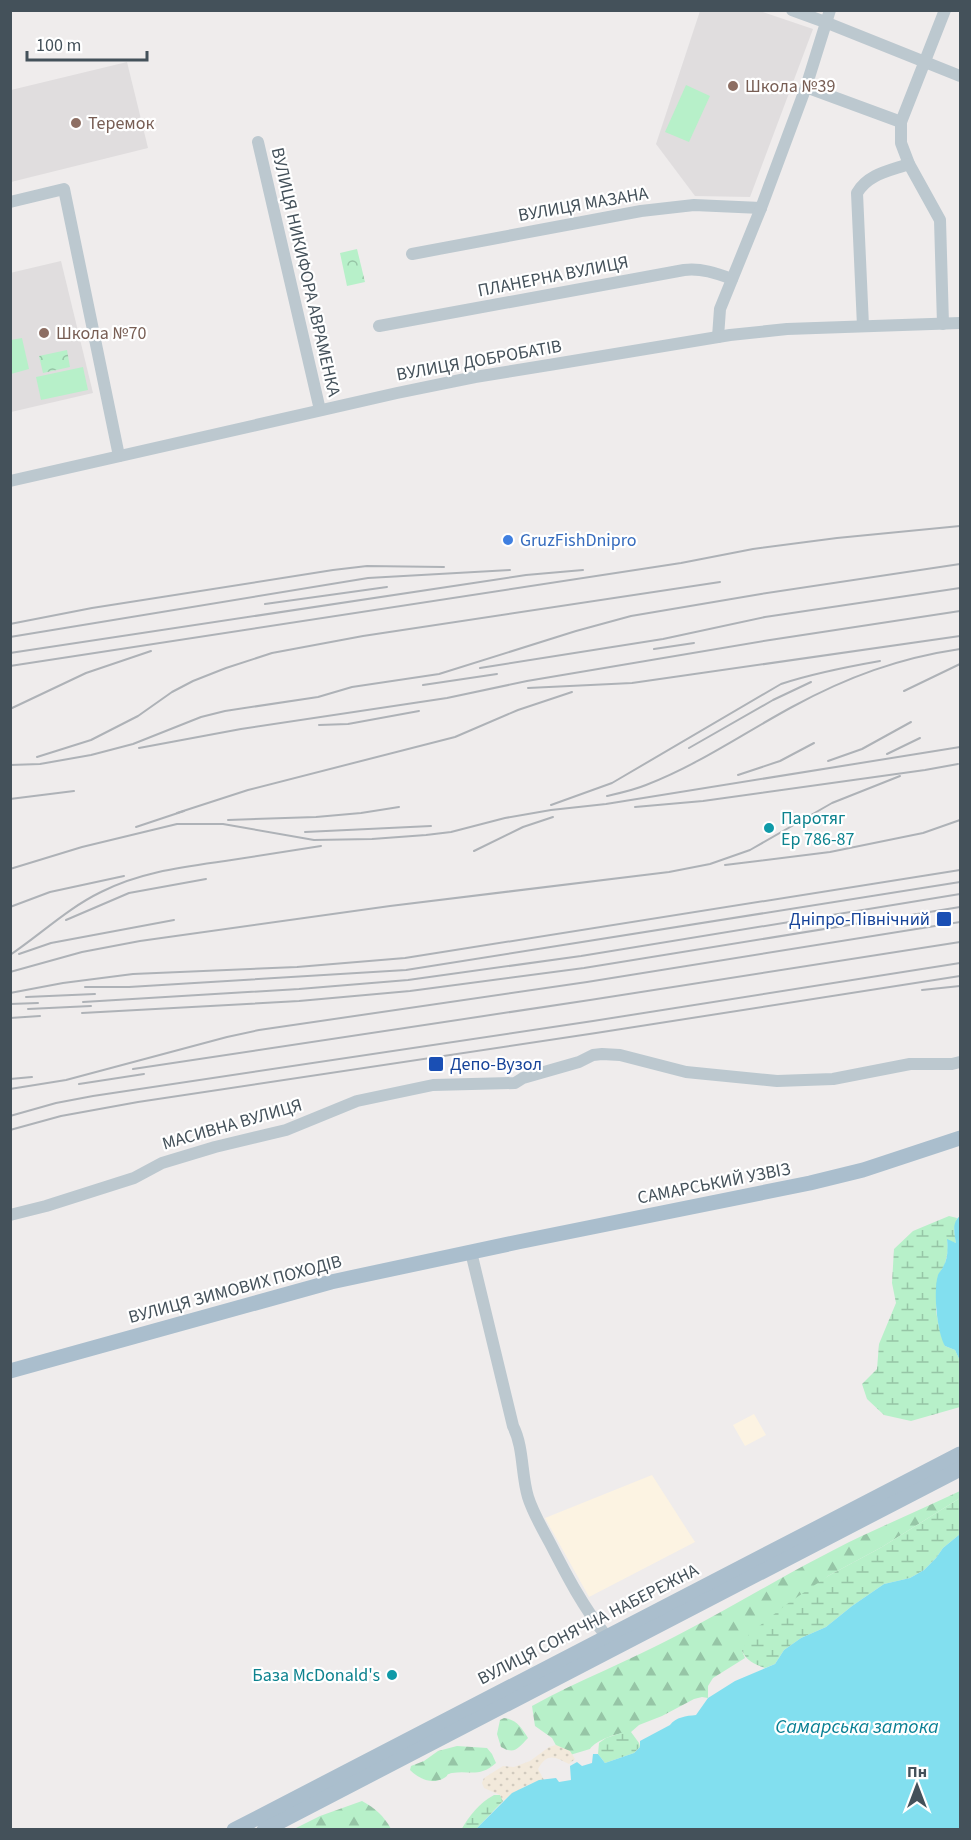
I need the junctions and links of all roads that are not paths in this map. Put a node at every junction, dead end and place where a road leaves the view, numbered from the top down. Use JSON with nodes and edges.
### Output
{"nodes":[{"id":1,"x":792,"y":10,"type":"edge"},
{"id":2,"x":945,"y":10,"type":"edge"},
{"id":3,"x":827,"y":16,"type":"edge"},
{"id":4,"x":926,"y":63,"type":"junction"},
{"id":5,"x":960,"y":76,"type":"edge"},
{"id":6,"x":806,"y":87,"type":"junction"},
{"id":7,"x":901,"y":122,"type":"junction"},
{"id":8,"x":258,"y":142,"type":"dead end"},
{"id":9,"x":909,"y":164,"type":"junction"},
{"id":10,"x":10,"y":202,"type":"edge"},
{"id":11,"x":760,"y":208,"type":"junction"},
{"id":12,"x":412,"y":254,"type":"dead end"},
{"id":13,"x":732,"y":279,"type":"junction"},
{"id":14,"x":960,"y":323,"type":"edge"},
{"id":15,"x":943,"y":324,"type":"junction"},
{"id":16,"x":379,"y":326,"type":"dead end"},
{"id":17,"x":863,"y":326,"type":"junction"},
{"id":18,"x":718,"y":337,"type":"junction"},
{"id":19,"x":320,"y":410,"type":"junction"},
{"id":20,"x":119,"y":456,"type":"junction"},
{"id":21,"x":10,"y":481,"type":"edge"},
{"id":22,"x":960,"y":1062,"type":"edge"},
{"id":23,"x":960,"y":1138,"type":"edge"},
{"id":24,"x":10,"y":1215,"type":"edge"},
{"id":25,"x":471,"y":1252,"type":"junction"},
{"id":26,"x":10,"y":1371,"type":"edge"},
{"id":27,"x":960,"y":1454,"type":"edge"},
{"id":28,"x":960,"y":1469,"type":"edge"},
{"id":29,"x":607,"y":1636,"type":"junction"},
{"id":30,"x":234,"y":1830,"type":"edge"},
{"id":31,"x":264,"y":1830,"type":"edge"}],
"edges":[{"from":1,"to":3,"type":"street"},
{"from":2,"to":4,"type":"street"},
{"from":3,"to":4,"type":"street"},
{"from":3,"to":6,"type":"street"},
{"from":4,"to":5,"type":"street"},
{"from":4,"to":7,"type":"street"},
{"from":6,"to":7,"type":"street"},
{"from":6,"to":11,"type":"street"},
{"from":7,"to":9,"type":"street"},
{"from":8,"to":19,"type":"street","name":"ВУЛИЦЯ НИКИФОРА АВРАМЕНКА"},
{"from":9,"to":15,"type":"street"},
{"from":9,"to":17,"type":"street"},
{"from":10,"to":20,"type":"street"},
{"from":11,"to":12,"type":"street","name":"ВУЛИЦЯ МАЗАНА"},
{"from":11,"to":13,"type":"street"},
{"from":13,"to":16,"type":"street","name":"ПЛАНЕРНА ВУЛИЦЯ"},
{"from":13,"to":18,"type":"street"},
{"from":14,"to":15,"type":"street","name":"ВУЛИЦЯ ДОБРОБАТІВ"},
{"from":15,"to":17,"type":"street","name":"ВУЛИЦЯ ДОБРОБАТІВ"},
{"from":17,"to":18,"type":"street","name":"ВУЛИЦЯ ДОБРОБАТІВ"},
{"from":18,"to":19,"type":"street","name":"ВУЛИЦЯ ДОБРОБАТІВ"},
{"from":19,"to":20,"type":"street","name":"ВУЛИЦЯ ДОБРОБАТІВ"},
{"from":20,"to":21,"type":"street","name":"ВУЛИЦЯ ДОБРОБАТІВ"},
{"from":22,"to":24,"type":"street","name":"МАСИВНА ВУЛИЦЯ"},
{"from":23,"to":25,"type":"main road","name":"САМАРСЬКИЙ УЗВІЗ"},
{"from":25,"to":26,"type":"main road","name":"ВУЛИЦЯ ЗИМОВИХ ПОХОДІВ"},
{"from":25,"to":29,"type":"street"},
{"from":27,"to":29,"type":"main road","name":"ВУЛИЦЯ СОНЯЧНА НАБЕРЕЖНА"},
{"from":28,"to":31,"type":"main road","name":"ВУЛИЦЯ СОНЯЧНА НАБЕРЕЖНА"},
{"from":29,"to":30,"type":"main road","name":"ВУЛИЦЯ СОНЯЧНА НАБЕРЕЖНА"}]}
